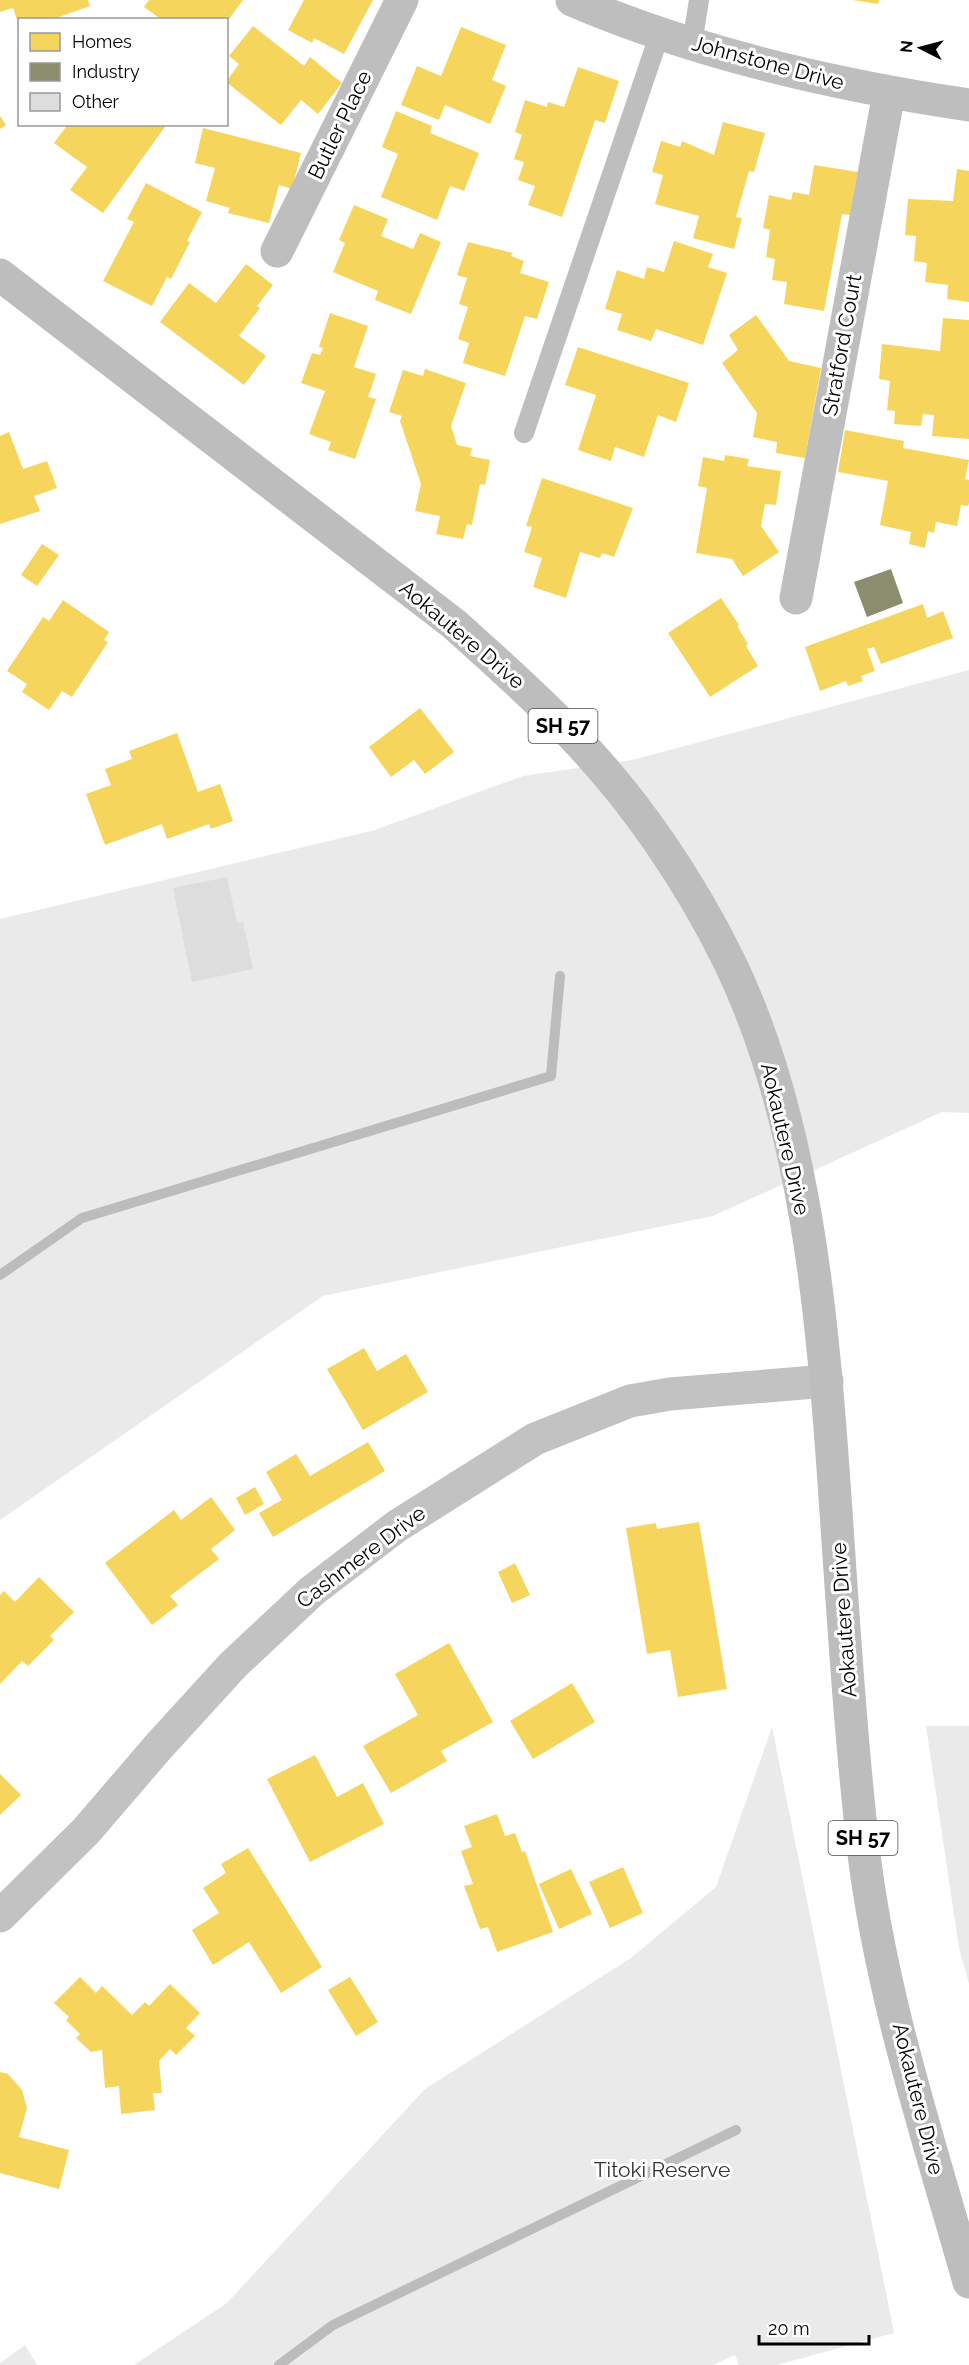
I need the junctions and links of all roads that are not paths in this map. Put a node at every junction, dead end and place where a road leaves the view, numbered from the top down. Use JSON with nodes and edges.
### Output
{"nodes":[{"id":1,"x":402,"y":0,"type":"edge"},
{"id":2,"x":572,"y":0,"type":"edge"},
{"id":3,"x":699,"y":0,"type":"edge"},
{"id":4,"x":660,"y":33,"type":"junction"},
{"id":5,"x":692,"y":44,"type":"junction"},
{"id":6,"x":888,"y":93,"type":"junction"},
{"id":7,"x":969,"y":105,"type":"edge"},
{"id":8,"x":278,"y":251,"type":"dead end"},
{"id":9,"x":0,"y":275,"type":"edge"},
{"id":10,"x":524,"y":433,"type":"dead end"},
{"id":11,"x":796,"y":598,"type":"dead end"},
{"id":12,"x":827,"y":1381,"type":"junction"},
{"id":13,"x":0,"y":1916,"type":"edge"},
{"id":14,"x":969,"y":2282,"type":"edge"}],
"edges":[{"from":1,"to":8,"type":"street","name":"Butler Place"},
{"from":2,"to":4,"type":"street","name":"Johnstone Drive"},
{"from":3,"to":5,"type":"lane"},
{"from":4,"to":5,"type":"street","name":"Johnstone Drive"},
{"from":4,"to":10,"type":"lane"},
{"from":5,"to":6,"type":"street","name":"Johnstone Drive"},
{"from":6,"to":7,"type":"street","name":"Johnstone Drive"},
{"from":6,"to":11,"type":"street","name":"Stratford Court"},
{"from":9,"to":12,"type":"highway","name":"Aokautere Drive","number":"SH 57"},
{"from":12,"to":13,"type":"street","name":"Cashmere Drive"},
{"from":12,"to":14,"type":"highway","name":"Aokautere Drive","number":"SH 57"}]}
